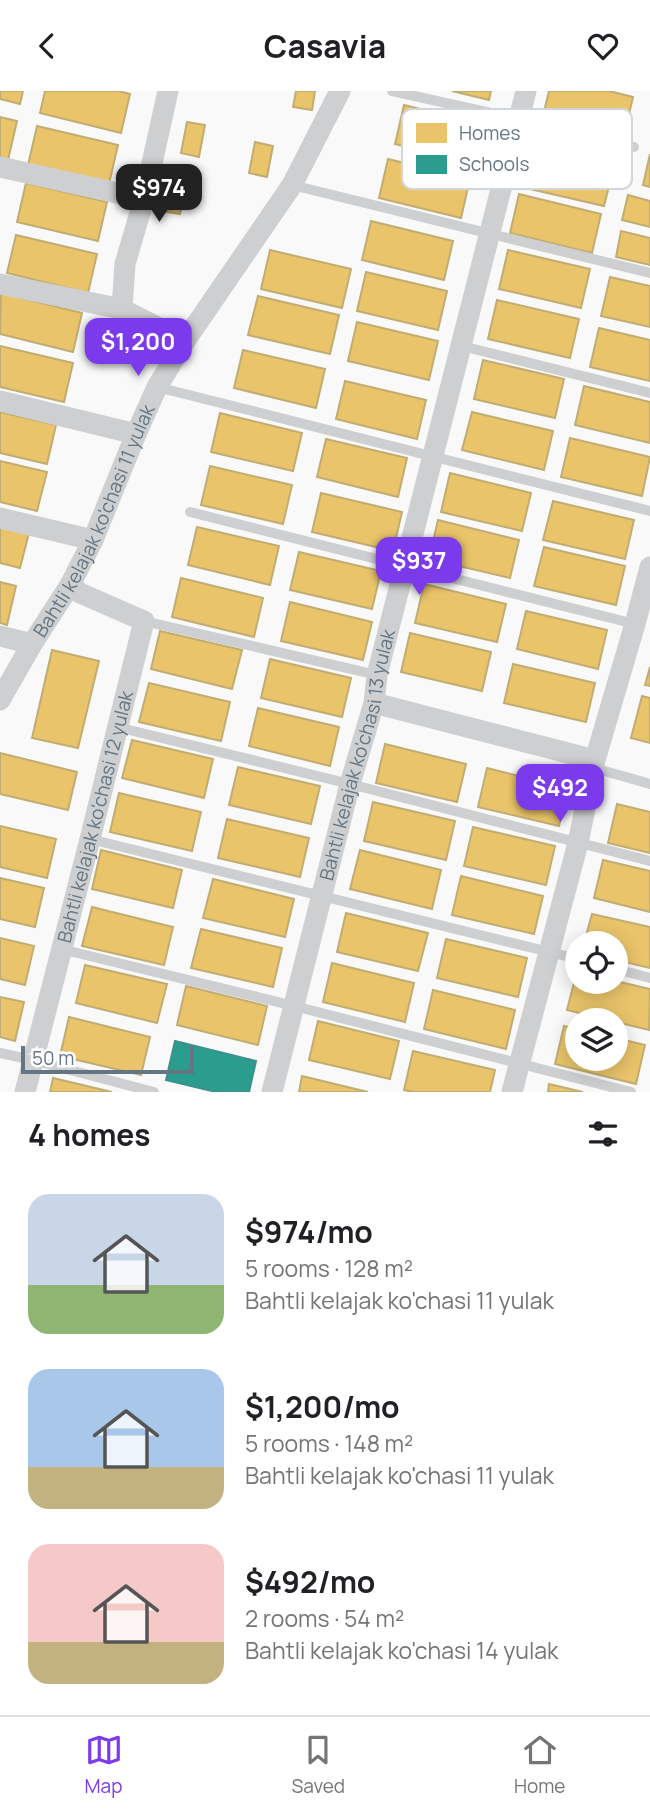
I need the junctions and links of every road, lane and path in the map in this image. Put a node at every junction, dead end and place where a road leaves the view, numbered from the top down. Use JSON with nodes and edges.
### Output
{"nodes":[{"id":1,"x":168,"y":91,"type":"edge"},
{"id":2,"x":340,"y":91,"type":"edge"},
{"id":3,"x":392,"y":91,"type":"edge"},
{"id":4,"x":526,"y":91,"type":"edge"},
{"id":5,"x":473,"y":109,"type":"edge"},
{"id":6,"x":521,"y":109,"type":"edge"},
{"id":7,"x":0,"y":167,"type":"edge"},
{"id":8,"x":292,"y":185,"type":"junction"},
{"id":9,"x":501,"y":189,"type":"edge"},
{"id":10,"x":144,"y":199,"type":"junction"},
{"id":11,"x":490,"y":234,"type":"junction"},
{"id":12,"x":650,"y":273,"type":"edge"},
{"id":13,"x":0,"y":284,"type":"edge"},
{"id":14,"x":122,"y":310,"type":"junction"},
{"id":15,"x":185,"y":341,"type":"junction"},
{"id":16,"x":462,"y":346,"type":"junction"},
{"id":17,"x":157,"y":387,"type":"junction"},
{"id":18,"x":650,"y":393,"type":"edge"},
{"id":19,"x":0,"y":401,"type":"edge"},
{"id":20,"x":136,"y":434,"type":"junction"},
{"id":21,"x":433,"y":457,"type":"junction"},
{"id":22,"x":190,"y":512,"type":"dead end"},
{"id":23,"x":650,"y":512,"type":"edge"},
{"id":24,"x":0,"y":518,"type":"edge"},
{"id":25,"x":93,"y":540,"type":"junction"},
{"id":26,"x":406,"y":566,"type":"junction"},
{"id":27,"x":650,"y":567,"type":"edge"},
{"id":28,"x":70,"y":585,"type":"junction"},
{"id":29,"x":144,"y":621,"type":"junction"},
{"id":30,"x":635,"y":624,"type":"junction"},
{"id":31,"x":0,"y":636,"type":"edge"},
{"id":32,"x":33,"y":644,"type":"junction"},
{"id":33,"x":377,"y":675,"type":"junction"},
{"id":34,"x":0,"y":699,"type":"edge"},
{"id":35,"x":374,"y":703,"type":"junction"},
{"id":36,"x":117,"y":727,"type":"junction"},
{"id":37,"x":594,"y":764,"type":"junction"},
{"id":38,"x":350,"y":784,"type":"junction"},
{"id":39,"x":650,"y":784,"type":"edge"},
{"id":40,"x":90,"y":839,"type":"junction"},
{"id":41,"x":578,"y":843,"type":"junction"},
{"id":42,"x":650,"y":862,"type":"edge"},
{"id":43,"x":322,"y":896,"type":"junction"},
{"id":44,"x":61,"y":949,"type":"junction"},
{"id":45,"x":549,"y":952,"type":"junction"},
{"id":46,"x":565,"y":956,"type":"edge"},
{"id":47,"x":628,"y":972,"type":"edge"},
{"id":48,"x":650,"y":978,"type":"edge"},
{"id":49,"x":294,"y":1006,"type":"junction"},
{"id":50,"x":0,"y":1053,"type":"edge"},
{"id":51,"x":32,"y":1060,"type":"junction"},
{"id":52,"x":519,"y":1065,"type":"junction"},
{"id":53,"x":25,"y":1092,"type":"edge"},
{"id":54,"x":154,"y":1092,"type":"edge"},
{"id":55,"x":272,"y":1092,"type":"edge"},
{"id":56,"x":512,"y":1092,"type":"edge"},
{"id":57,"x":631,"y":1092,"type":"edge"}],
"edges":[{"from":1,"to":10,"type":"street"},
{"from":2,"to":8,"type":"street","name":"Bahtli kelajak ko'chasi 11 yulak"},
{"from":3,"to":5,"type":"lane"},
{"from":4,"to":6,"type":"street","name":"Bahtli kelajak ko'chasi 13 yulak"},
{"from":7,"to":10,"type":"street"},
{"from":8,"to":11,"type":"lane"},
{"from":8,"to":15,"type":"street","name":"Bahtli kelajak ko'chasi 11 yulak"},
{"from":9,"to":11,"type":"street","name":"Bahtli kelajak ko'chasi 13 yulak"},
{"from":10,"to":14,"type":"street"},
{"from":11,"to":12,"type":"lane"},
{"from":11,"to":16,"type":"street","name":"Bahtli kelajak ko'chasi 13 yulak"},
{"from":13,"to":14,"type":"street"},
{"from":14,"to":15,"type":"street"},
{"from":15,"to":17,"type":"street","name":"Bahtli kelajak ko'chasi 11 yulak"},
{"from":16,"to":18,"type":"lane"},
{"from":16,"to":21,"type":"street","name":"Bahtli kelajak ko'chasi 13 yulak"},
{"from":17,"to":20,"type":"street","name":"Bahtli kelajak ko'chasi 11 yulak"},
{"from":17,"to":21,"type":"lane"},
{"from":19,"to":20,"type":"street"},
{"from":20,"to":25,"type":"street","name":"Bahtli kelajak ko'chasi 11 yulak"},
{"from":21,"to":23,"type":"lane"},
{"from":21,"to":26,"type":"street","name":"Bahtli kelajak ko'chasi 13 yulak"},
{"from":22,"to":26,"type":"lane"},
{"from":24,"to":25,"type":"street"},
{"from":25,"to":28,"type":"street","name":"Bahtli kelajak ko'chasi 11 yulak"},
{"from":26,"to":30,"type":"lane"},
{"from":26,"to":33,"type":"street","name":"Bahtli kelajak ko'chasi 13 yulak"},
{"from":27,"to":30,"type":"street"},
{"from":28,"to":29,"type":"street"},
{"from":28,"to":32,"type":"street","name":"Bahtli kelajak ko'chasi 11 yulak"},
{"from":29,"to":33,"type":"lane"},
{"from":29,"to":36,"type":"street","name":"Bahtli kelajak ko'chasi 12 yulak"},
{"from":30,"to":37,"type":"street"},
{"from":31,"to":32,"type":"street"},
{"from":32,"to":34,"type":"street","name":"Bahtli kelajak ko'chasi 11 yulak"},
{"from":33,"to":35,"type":"street","name":"Bahtli kelajak ko'chasi 13 yulak"},
{"from":35,"to":37,"type":"street"},
{"from":35,"to":38,"type":"street","name":"Bahtli kelajak ko'chasi 13 yulak"},
{"from":36,"to":38,"type":"lane"},
{"from":36,"to":40,"type":"street","name":"Bahtli kelajak ko'chasi 12 yulak"},
{"from":37,"to":39,"type":"lane"},
{"from":37,"to":41,"type":"street"},
{"from":38,"to":41,"type":"lane"},
{"from":38,"to":43,"type":"street","name":"Bahtli kelajak ko'chasi 13 yulak"},
{"from":40,"to":43,"type":"lane"},
{"from":40,"to":44,"type":"street","name":"Bahtli kelajak ko'chasi 12 yulak"},
{"from":41,"to":42,"type":"lane"},
{"from":41,"to":45,"type":"street"},
{"from":43,"to":45,"type":"lane"},
{"from":43,"to":49,"type":"street","name":"Bahtli kelajak ko'chasi 13 yulak"},
{"from":44,"to":49,"type":"lane"},
{"from":44,"to":51,"type":"street","name":"Bahtli kelajak ko'chasi 12 yulak"},
{"from":45,"to":46,"type":"lane"},
{"from":45,"to":52,"type":"street"},
{"from":47,"to":48,"type":"lane"},
{"from":49,"to":52,"type":"lane"},
{"from":49,"to":55,"type":"street","name":"Bahtli kelajak ko'chasi 13 yulak"},
{"from":50,"to":51,"type":"lane"},
{"from":51,"to":53,"type":"street","name":"Bahtli kelajak ko'chasi 12 yulak"},
{"from":51,"to":54,"type":"lane"},
{"from":52,"to":56,"type":"street"},
{"from":52,"to":57,"type":"lane"}]}
